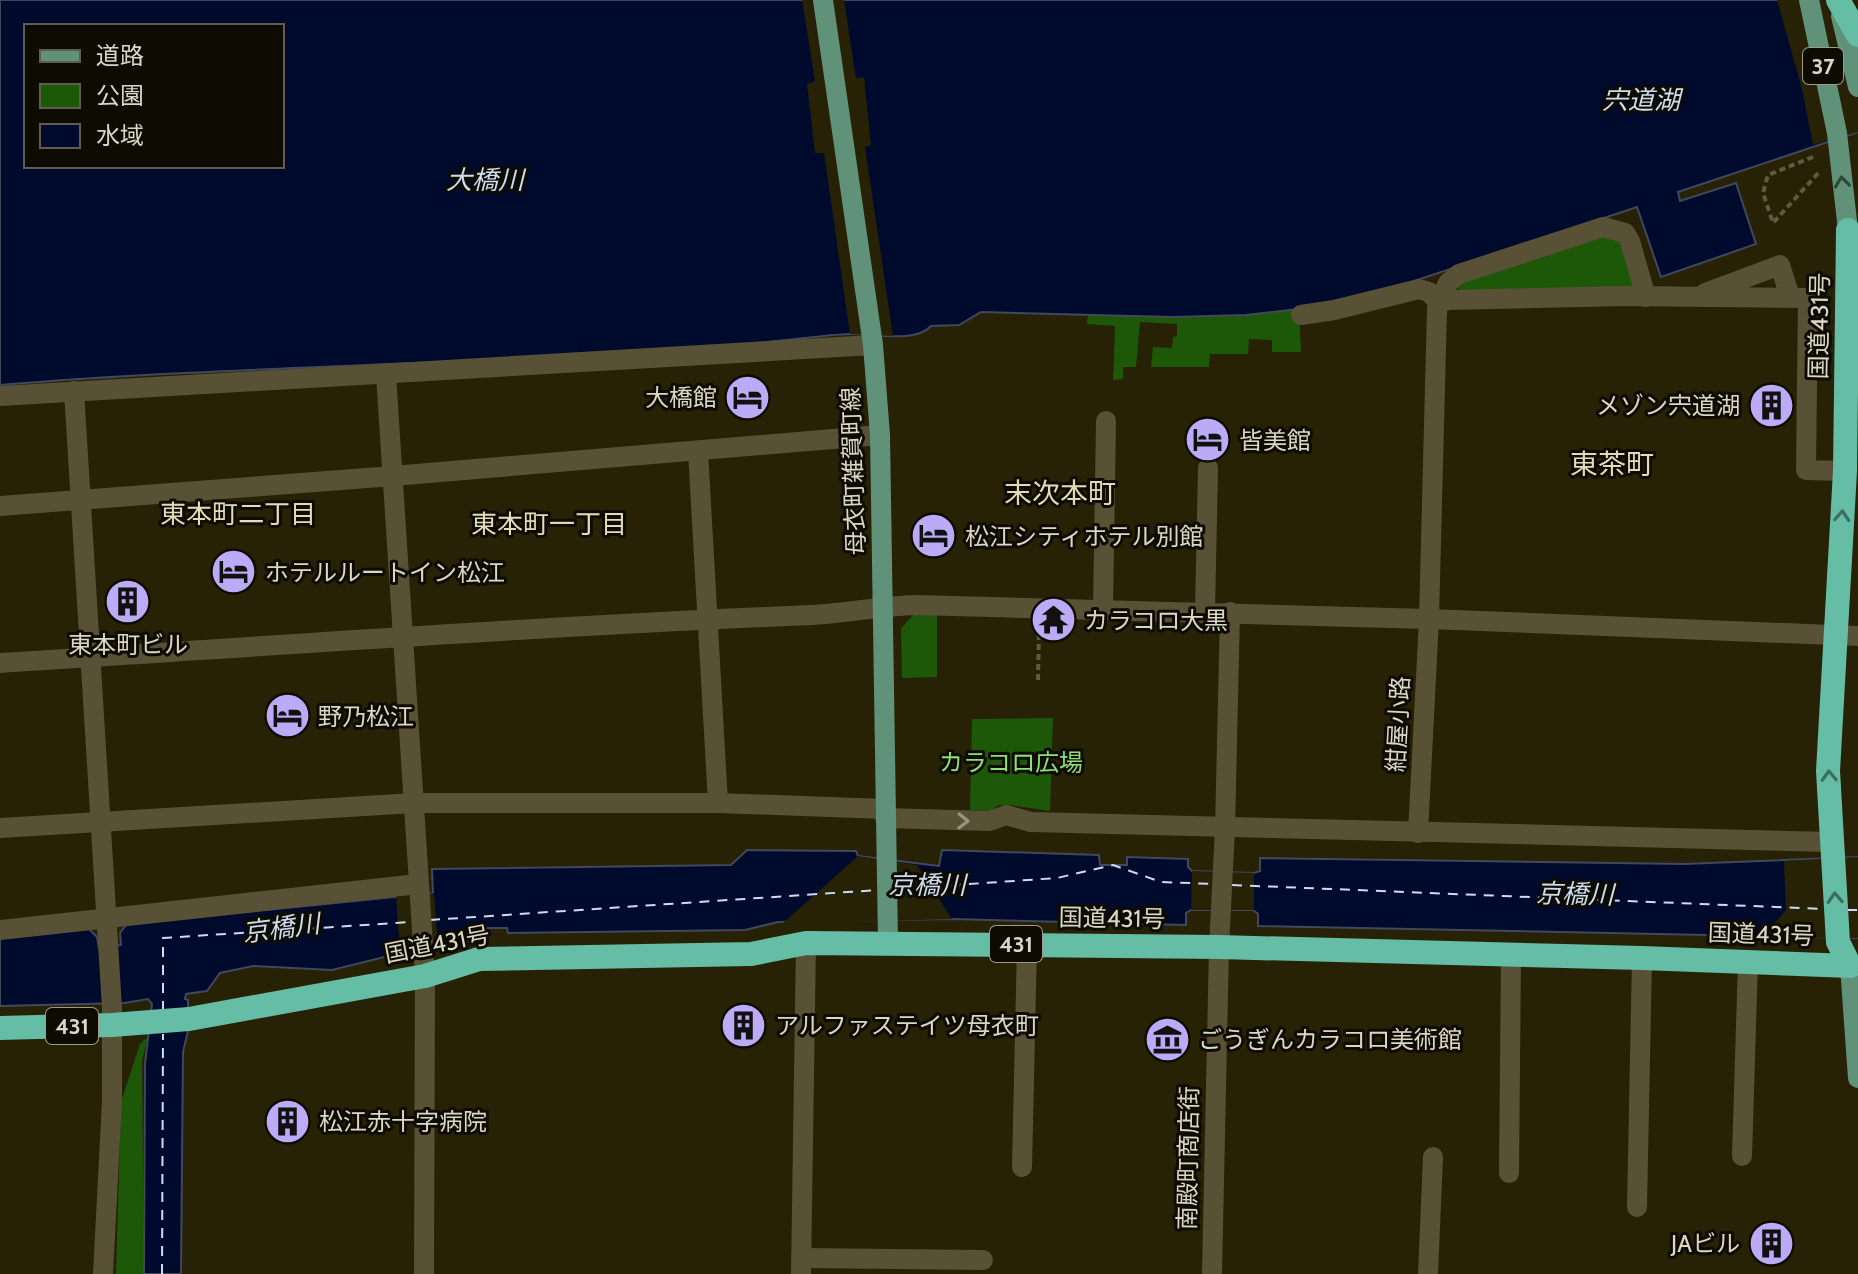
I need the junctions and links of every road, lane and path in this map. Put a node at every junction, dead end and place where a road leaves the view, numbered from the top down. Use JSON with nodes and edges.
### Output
{"nodes":[{"id":1,"x":823,"y":0,"type":"edge"},
{"id":2,"x":1809,"y":0,"type":"edge"},
{"id":3,"x":1837,"y":0,"type":"edge"},
{"id":4,"x":1858,"y":35,"type":"edge"},
{"id":5,"x":1858,"y":87,"type":"edge"},
{"id":6,"x":1813,"y":157,"type":"dead end"},
{"id":7,"x":1816,"y":176,"type":"dead end"},
{"id":8,"x":1855,"y":232,"type":"edge"},
{"id":9,"x":1646,"y":297,"type":"junction"},
{"id":10,"x":1694,"y":297,"type":"junction"},
{"id":11,"x":1790,"y":297,"type":"junction"},
{"id":12,"x":1439,"y":303,"type":"junction"},
{"id":13,"x":1301,"y":315,"type":"dead end"},
{"id":14,"x":871,"y":337,"type":"junction"},
{"id":15,"x":386,"y":375,"type":"junction"},
{"id":16,"x":74,"y":391,"type":"junction"},
{"id":17,"x":0,"y":396,"type":"edge"},
{"id":18,"x":1106,"y":421,"type":"dead end"},
{"id":19,"x":880,"y":435,"type":"junction"},
{"id":20,"x":698,"y":451,"type":"junction"},
{"id":21,"x":1208,"y":468,"type":"dead end"},
{"id":22,"x":1845,"y":471,"type":"junction"},
{"id":23,"x":393,"y":476,"type":"junction"},
{"id":24,"x":81,"y":500,"type":"junction"},
{"id":25,"x":0,"y":506,"type":"edge"},
{"id":26,"x":883,"y":606,"type":"junction"},
{"id":27,"x":1040,"y":608,"type":"junction"},
{"id":28,"x":1103,"y":609,"type":"junction"},
{"id":29,"x":1205,"y":612,"type":"junction"},
{"id":30,"x":1230,"y":612,"type":"junction"},
{"id":31,"x":707,"y":619,"type":"junction"},
{"id":32,"x":1429,"y":619,"type":"junction"},
{"id":33,"x":1846,"y":636,"type":"edge"},
{"id":34,"x":404,"y":638,"type":"junction"},
{"id":35,"x":90,"y":657,"type":"junction"},
{"id":36,"x":0,"y":663,"type":"edge"},
{"id":37,"x":1038,"y":680,"type":"dead end"},
{"id":38,"x":414,"y":803,"type":"junction"},
{"id":39,"x":718,"y":803,"type":"junction"},
{"id":40,"x":885,"y":813,"type":"junction"},
{"id":41,"x":100,"y":823,"type":"junction"},
{"id":42,"x":0,"y":828,"type":"edge"},
{"id":43,"x":1225,"y":829,"type":"junction"},
{"id":44,"x":1418,"y":833,"type":"junction"},
{"id":45,"x":1833,"y":848,"type":"junction"},
{"id":46,"x":418,"y":887,"type":"junction"},
{"id":47,"x":108,"y":919,"type":"junction"},
{"id":48,"x":0,"y":930,"type":"edge"},
{"id":49,"x":888,"y":933,"type":"junction"},
{"id":50,"x":806,"y":943,"type":"junction"},
{"id":51,"x":1027,"y":944,"type":"junction"},
{"id":52,"x":1219,"y":947,"type":"junction"},
{"id":53,"x":1511,"y":954,"type":"junction"},
{"id":54,"x":1849,"y":954,"type":"edge"},
{"id":55,"x":1642,"y":958,"type":"junction"},
{"id":56,"x":1748,"y":961,"type":"junction"},
{"id":57,"x":424,"y":970,"type":"junction"},
{"id":58,"x":112,"y":1016,"type":"junction"},
{"id":59,"x":0,"y":1028,"type":"edge"},
{"id":60,"x":1858,"y":1078,"type":"edge"},
{"id":61,"x":1742,"y":1156,"type":"dead end"},
{"id":62,"x":1433,"y":1157,"type":"dead end"},
{"id":63,"x":1022,"y":1167,"type":"dead end"},
{"id":64,"x":1509,"y":1173,"type":"dead end"},
{"id":65,"x":1637,"y":1207,"type":"dead end"},
{"id":66,"x":983,"y":1260,"type":"dead end"},
{"id":67,"x":802,"y":1266,"type":"edge"},
{"id":68,"x":103,"y":1274,"type":"edge"},
{"id":69,"x":424,"y":1274,"type":"edge"},
{"id":70,"x":1212,"y":1274,"type":"edge"},
{"id":71,"x":1428,"y":1274,"type":"edge"}],
"edges":[{"from":1,"to":14,"type":"main road","name":"母衣町雑賀町線"},
{"from":8,"to":2,"type":"main road","number":"37","one_way":true},
{"from":3,"to":4,"type":"highway"},
{"from":3,"to":5,"type":"main road","number":"37"},
{"from":6,"to":7,"type":"path"},
{"from":8,"to":22,"type":"highway","name":"国道431号"},
{"from":9,"to":10,"type":"street"},
{"from":9,"to":12,"type":"street"},
{"from":9,"to":12,"type":"street"},
{"from":10,"to":11,"type":"street"},
{"from":10,"to":11,"type":"street"},
{"from":11,"to":22,"type":"street"},
{"from":12,"to":13,"type":"street"},
{"from":12,"to":32,"type":"street","name":"紺屋小路"},
{"from":14,"to":15,"type":"street"},
{"from":14,"to":19,"type":"main road","name":"母衣町雑賀町線"},
{"from":15,"to":16,"type":"street"},
{"from":15,"to":23,"type":"street"},
{"from":16,"to":17,"type":"street"},
{"from":16,"to":24,"type":"street"},
{"from":18,"to":28,"type":"street"},
{"from":19,"to":20,"type":"street"},
{"from":19,"to":26,"type":"main road","name":"母衣町雑賀町線"},
{"from":20,"to":23,"type":"street"},
{"from":20,"to":31,"type":"street"},
{"from":21,"to":29,"type":"street"},
{"from":33,"to":22,"type":"highway","name":"国道431号","one_way":true},
{"from":23,"to":24,"type":"street"},
{"from":23,"to":34,"type":"street"},
{"from":24,"to":25,"type":"street"},
{"from":24,"to":35,"type":"street"},
{"from":26,"to":27,"type":"street"},
{"from":26,"to":31,"type":"street"},
{"from":26,"to":40,"type":"main road","name":"母衣町雑賀町線"},
{"from":27,"to":28,"type":"street"},
{"from":27,"to":37,"type":"path"},
{"from":28,"to":29,"type":"street"},
{"from":29,"to":30,"type":"street"},
{"from":30,"to":32,"type":"street"},
{"from":30,"to":43,"type":"street","name":"南殿町商店街"},
{"from":31,"to":34,"type":"street"},
{"from":31,"to":39,"type":"street"},
{"from":32,"to":33,"type":"street"},
{"from":32,"to":44,"type":"street","name":"紺屋小路"},
{"from":45,"to":33,"type":"highway","name":"国道431号","one_way":true},
{"from":34,"to":35,"type":"street"},
{"from":34,"to":38,"type":"street"},
{"from":35,"to":36,"type":"street"},
{"from":35,"to":41,"type":"street"},
{"from":38,"to":39,"type":"street"},
{"from":38,"to":41,"type":"street"},
{"from":38,"to":46,"type":"street"},
{"from":39,"to":40,"type":"street"},
{"from":40,"to":43,"type":"street","one_way":true},
{"from":40,"to":49,"type":"main road","name":"母衣町雑賀町線"},
{"from":41,"to":42,"type":"street"},
{"from":41,"to":47,"type":"street"},
{"from":43,"to":44,"type":"street"},
{"from":43,"to":52,"type":"street","name":"南殿町商店街"},
{"from":44,"to":45,"type":"street"},
{"from":54,"to":45,"type":"highway","name":"国道431号","one_way":true},
{"from":46,"to":47,"type":"street"},
{"from":46,"to":57,"type":"street"},
{"from":47,"to":48,"type":"street"},
{"from":47,"to":58,"type":"street"},
{"from":49,"to":50,"type":"highway","name":"国道431号","number":"431"},
{"from":49,"to":51,"type":"highway","name":"国道431号","number":"431"},
{"from":50,"to":57,"type":"highway","name":"国道431号","number":"431"},
{"from":50,"to":67,"type":"street"},
{"from":51,"to":52,"type":"highway","name":"国道431号","number":"431"},
{"from":51,"to":63,"type":"street"},
{"from":52,"to":53,"type":"highway","name":"国道431号","number":"431"},
{"from":52,"to":70,"type":"street","name":"南殿町商店街"},
{"from":53,"to":55,"type":"highway","name":"国道431号","number":"431"},
{"from":53,"to":64,"type":"street"},
{"from":54,"to":56,"type":"highway","name":"国道431号","number":"431"},
{"from":54,"to":60,"type":"main road"},
{"from":55,"to":56,"type":"highway","name":"国道431号","number":"431"},
{"from":55,"to":65,"type":"street"},
{"from":56,"to":61,"type":"street"},
{"from":57,"to":58,"type":"highway","name":"国道431号","number":"431"},
{"from":57,"to":69,"type":"street"},
{"from":58,"to":59,"type":"highway","number":"431"},
{"from":58,"to":68,"type":"street"},
{"from":62,"to":71,"type":"street"},
{"from":66,"to":67,"type":"street"}]}
